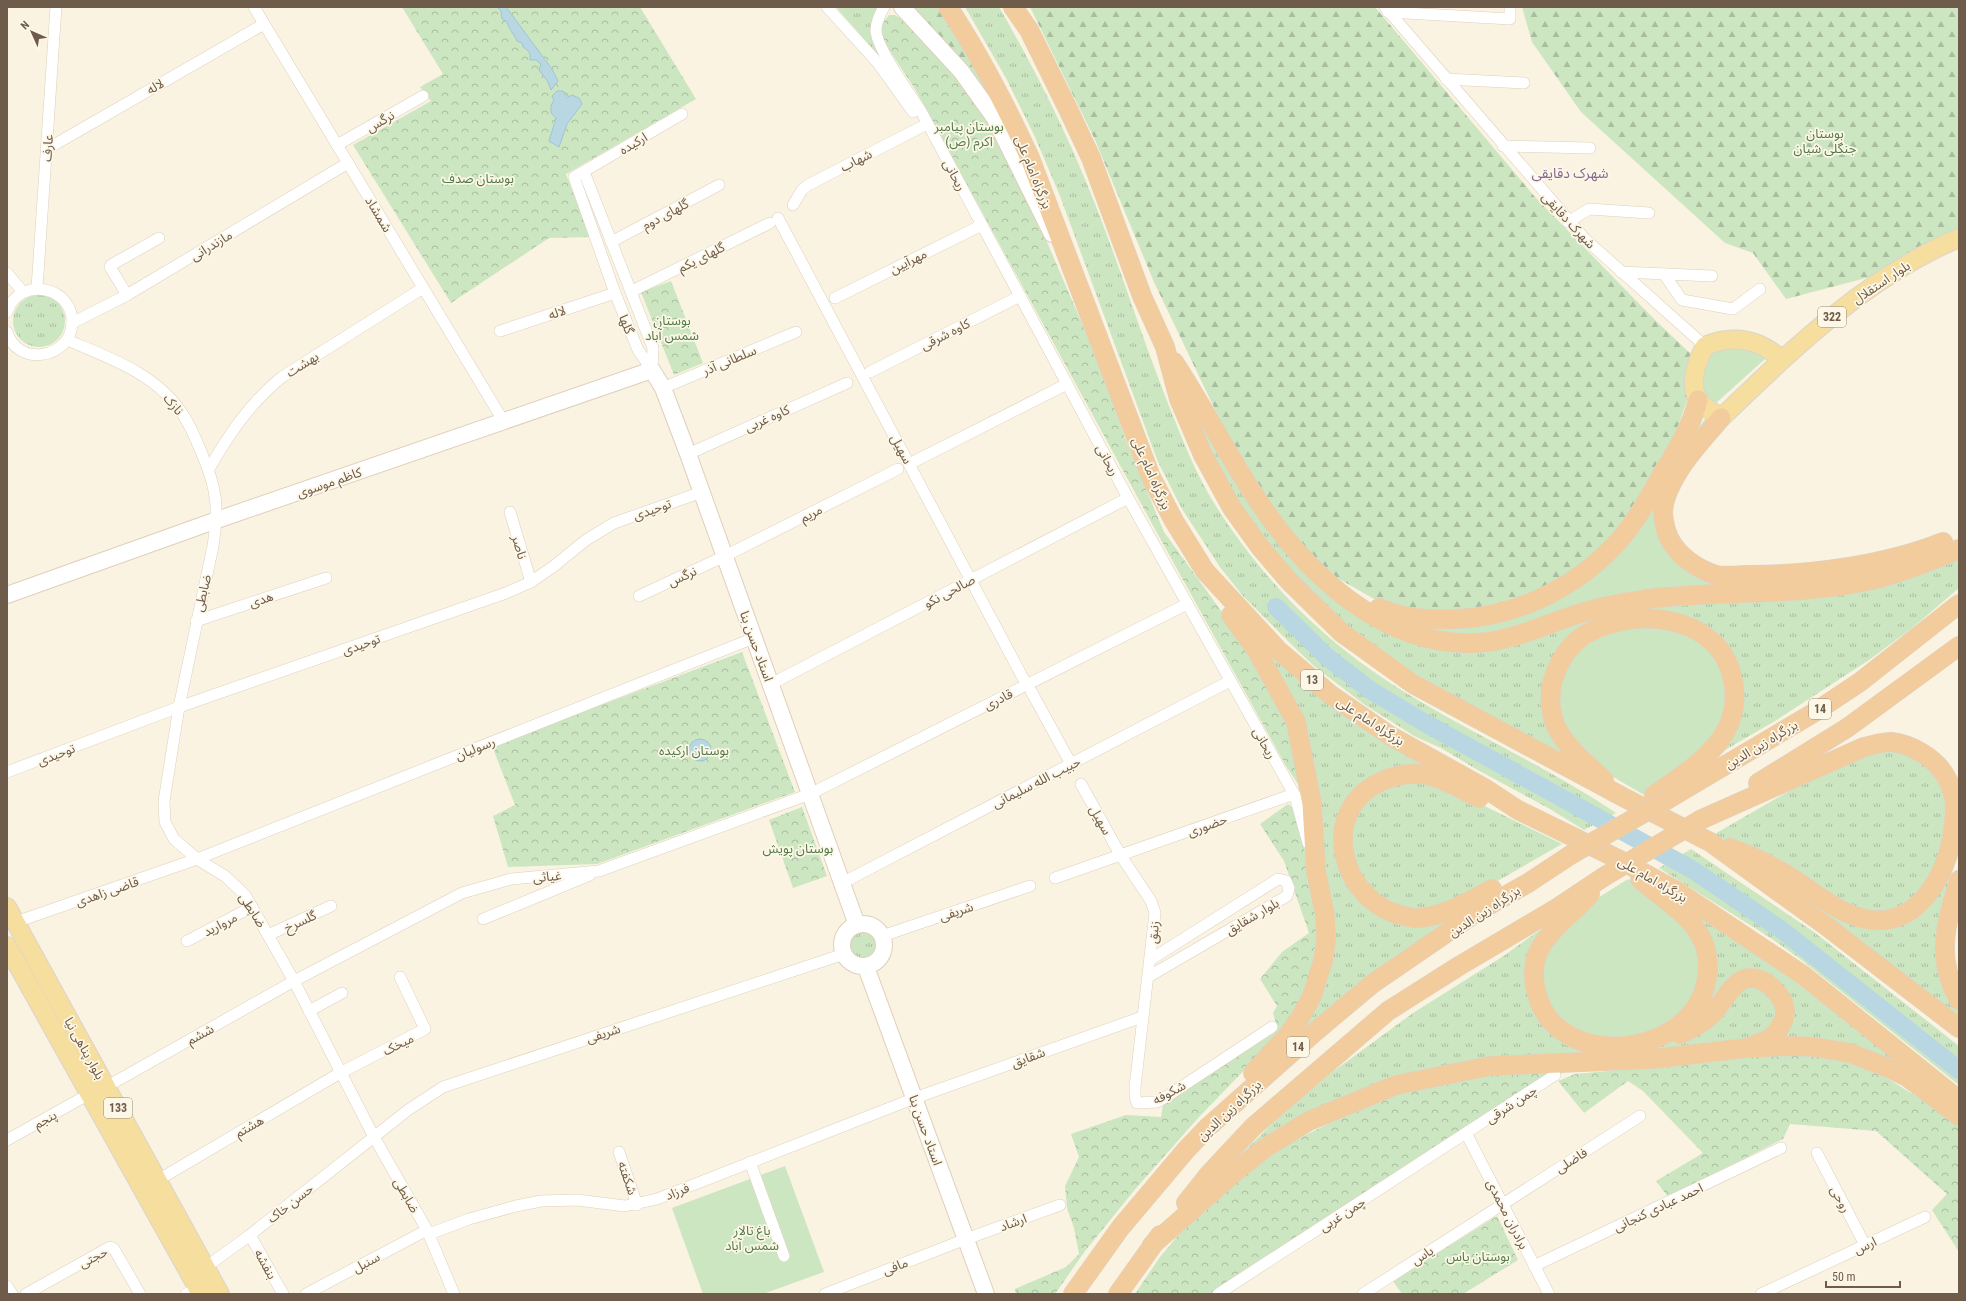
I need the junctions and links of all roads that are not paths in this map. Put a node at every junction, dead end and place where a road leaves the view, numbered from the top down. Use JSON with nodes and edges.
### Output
{"nodes":[{"id":1,"x":56,"y":7,"type":"edge"},
{"id":2,"x":254,"y":7,"type":"edge"},
{"id":3,"x":827,"y":7,"type":"edge"},
{"id":4,"x":884,"y":7,"type":"edge"},
{"id":5,"x":902,"y":7,"type":"edge"},
{"id":6,"x":948,"y":7,"type":"edge"},
{"id":7,"x":1013,"y":7,"type":"edge"},
{"id":8,"x":1020,"y":7,"type":"edge"},
{"id":9,"x":1510,"y":7,"type":"edge"},
{"id":10,"x":1387,"y":9,"type":"edge"},
{"id":11,"x":264,"y":24,"type":"junction"},
{"id":12,"x":1029,"y":30,"type":"junction"},
{"id":13,"x":1446,"y":79,"type":"junction"},
{"id":14,"x":1524,"y":83,"type":"dead end"},
{"id":15,"x":423,"y":96,"type":"dead end"},
{"id":16,"x":682,"y":114,"type":"dead end"},
{"id":17,"x":927,"y":124,"type":"junction"},
{"id":18,"x":337,"y":145,"type":"junction"},
{"id":19,"x":1503,"y":146,"type":"junction"},
{"id":20,"x":1590,"y":148,"type":"dead end"},
{"id":21,"x":46,"y":149,"type":"junction"},
{"id":22,"x":348,"y":163,"type":"junction"},
{"id":23,"x":584,"y":172,"type":"junction"},
{"id":24,"x":719,"y":185,"type":"dead end"},
{"id":25,"x":793,"y":205,"type":"dead end"},
{"id":26,"x":1649,"y":213,"type":"dead end"},
{"id":27,"x":774,"y":221,"type":"joint"},
{"id":28,"x":1568,"y":222,"type":"junction"},
{"id":29,"x":982,"y":225,"type":"junction"},
{"id":30,"x":1959,"y":229,"type":"edge"},
{"id":31,"x":159,"y":238,"type":"dead end"},
{"id":32,"x":1959,"y":238,"type":"edge"},
{"id":33,"x":611,"y":242,"type":"junction"},
{"id":34,"x":1621,"y":272,"type":"junction"},
{"id":35,"x":7,"y":273,"type":"edge"},
{"id":36,"x":1664,"y":274,"type":"junction"},
{"id":37,"x":1712,"y":276,"type":"dead end"},
{"id":38,"x":1078,"y":286,"type":"junction"},
{"id":39,"x":36,"y":288,"type":"junction"},
{"id":40,"x":424,"y":288,"type":"junction"},
{"id":41,"x":1760,"y":289,"type":"dead end"},
{"id":42,"x":23,"y":292,"type":"junction"},
{"id":43,"x":632,"y":292,"type":"junction"},
{"id":44,"x":615,"y":293,"type":"junction"},
{"id":45,"x":127,"y":295,"type":"junction"},
{"id":46,"x":1020,"y":296,"type":"junction"},
{"id":47,"x":835,"y":298,"type":"dead end"},
{"id":48,"x":7,"y":312,"type":"edge"},
{"id":49,"x":72,"y":323,"type":"junction"},
{"id":50,"x":500,"y":331,"type":"dead end"},
{"id":51,"x":796,"y":332,"type":"dead end"},
{"id":52,"x":7,"y":335,"type":"edge"},
{"id":53,"x":67,"y":340,"type":"junction"},
{"id":54,"x":1705,"y":346,"type":"junction"},
{"id":55,"x":1165,"y":347,"type":"junction"},
{"id":56,"x":1775,"y":354,"type":"junction"},
{"id":57,"x":652,"y":370,"type":"junction"},
{"id":58,"x":870,"y":372,"type":"dead end"},
{"id":59,"x":847,"y":382,"type":"dead end"},
{"id":60,"x":1067,"y":384,"type":"junction"},
{"id":61,"x":663,"y":388,"type":"junction"},
{"id":62,"x":1698,"y":400,"type":"junction"},
{"id":63,"x":1717,"y":415,"type":"junction"},
{"id":64,"x":504,"y":422,"type":"junction"},
{"id":65,"x":1684,"y":438,"type":"junction"},
{"id":66,"x":688,"y":454,"type":"junction"},
{"id":67,"x":915,"y":460,"type":"dead end"},
{"id":68,"x":209,"y":469,"type":"junction"},
{"id":69,"x":898,"y":469,"type":"dead end"},
{"id":70,"x":702,"y":492,"type":"junction"},
{"id":71,"x":1128,"y":498,"type":"junction"},
{"id":72,"x":510,"y":512,"type":"dead end"},
{"id":73,"x":217,"y":520,"type":"junction"},
{"id":74,"x":1959,"y":536,"type":"edge"},
{"id":75,"x":1959,"y":549,"type":"edge"},
{"id":76,"x":725,"y":556,"type":"junction"},
{"id":77,"x":1205,"y":571,"type":"junction"},
{"id":78,"x":326,"y":578,"type":"dead end"},
{"id":79,"x":971,"y":580,"type":"junction"},
{"id":80,"x":531,"y":582,"type":"junction"},
{"id":81,"x":1336,"y":588,"type":"junction"},
{"id":82,"x":7,"y":595,"type":"edge"},
{"id":83,"x":639,"y":596,"type":"dead end"},
{"id":84,"x":1187,"y":604,"type":"junction"},
{"id":85,"x":1959,"y":604,"type":"edge"},
{"id":86,"x":196,"y":620,"type":"junction"},
{"id":87,"x":754,"y":638,"type":"junction"},
{"id":88,"x":1959,"y":646,"type":"edge"},
{"id":89,"x":1024,"y":680,"type":"dead end"},
{"id":90,"x":1230,"y":681,"type":"junction"},
{"id":91,"x":771,"y":684,"type":"junction"},
{"id":92,"x":1031,"y":691,"type":"dead end"},
{"id":93,"x":179,"y":707,"type":"junction"},
{"id":94,"x":1071,"y":764,"type":"junction"},
{"id":95,"x":7,"y":772,"type":"edge"},
{"id":96,"x":1081,"y":784,"type":"dead end"},
{"id":97,"x":810,"y":794,"type":"junction"},
{"id":98,"x":1294,"y":794,"type":"junction"},
{"id":99,"x":1662,"y":797,"type":"junction"},
{"id":100,"x":1623,"y":798,"type":"junction"},
{"id":101,"x":1312,"y":804,"type":"junction"},
{"id":102,"x":1518,"y":810,"type":"junction"},
{"id":103,"x":1700,"y":820,"type":"junction"},
{"id":104,"x":1710,"y":842,"type":"junction"},
{"id":105,"x":1121,"y":856,"type":"junction"},
{"id":106,"x":197,"y":859,"type":"junction"},
{"id":107,"x":1620,"y":860,"type":"junction"},
{"id":108,"x":599,"y":871,"type":"junction"},
{"id":109,"x":1316,"y":871,"type":"junction"},
{"id":110,"x":1605,"y":876,"type":"junction"},
{"id":111,"x":1055,"y":878,"type":"dead end"},
{"id":112,"x":1959,"y":880,"type":"edge"},
{"id":113,"x":842,"y":882,"type":"junction"},
{"id":114,"x":1528,"y":883,"type":"junction"},
{"id":115,"x":1030,"y":886,"type":"dead end"},
{"id":116,"x":332,"y":906,"type":"dead end"},
{"id":117,"x":7,"y":907,"type":"edge"},
{"id":118,"x":252,"y":907,"type":"junction"},
{"id":119,"x":483,"y":919,"type":"dead end"},
{"id":120,"x":11,"y":924,"type":"edge"},
{"id":121,"x":857,"y":925,"type":"junction"},
{"id":122,"x":268,"y":935,"type":"junction"},
{"id":123,"x":882,"y":936,"type":"junction"},
{"id":124,"x":187,"y":941,"type":"dead end"},
{"id":125,"x":7,"y":946,"type":"edge"},
{"id":126,"x":844,"y":954,"type":"junction"},
{"id":127,"x":1150,"y":960,"type":"junction"},
{"id":128,"x":866,"y":967,"type":"junction"},
{"id":129,"x":400,"y":977,"type":"dead end"},
{"id":130,"x":1148,"y":977,"type":"junction"},
{"id":131,"x":294,"y":981,"type":"junction"},
{"id":132,"x":342,"y":993,"type":"dead end"},
{"id":133,"x":1959,"y":1000,"type":"edge"},
{"id":134,"x":309,"y":1011,"type":"junction"},
{"id":135,"x":1142,"y":1017,"type":"junction"},
{"id":136,"x":1272,"y":1027,"type":"dead end"},
{"id":137,"x":1959,"y":1028,"type":"edge"},
{"id":138,"x":1656,"y":1039,"type":"junction"},
{"id":139,"x":1746,"y":1048,"type":"junction"},
{"id":140,"x":340,"y":1073,"type":"junction"},
{"id":141,"x":1555,"y":1075,"type":"dead end"},
{"id":142,"x":106,"y":1087,"type":"junction"},
{"id":143,"x":82,"y":1098,"type":"dead end"},
{"id":144,"x":915,"y":1098,"type":"junction"},
{"id":145,"x":1959,"y":1100,"type":"edge"},
{"id":146,"x":1640,"y":1116,"type":"dead end"},
{"id":147,"x":1959,"y":1116,"type":"edge"},
{"id":148,"x":1208,"y":1127,"type":"junction"},
{"id":149,"x":1466,"y":1134,"type":"junction"},
{"id":150,"x":374,"y":1137,"type":"junction"},
{"id":151,"x":7,"y":1140,"type":"edge"},
{"id":152,"x":1781,"y":1148,"type":"dead end"},
{"id":153,"x":618,"y":1152,"type":"dead end"},
{"id":154,"x":1817,"y":1153,"type":"dead end"},
{"id":155,"x":750,"y":1162,"type":"junction"},
{"id":156,"x":158,"y":1180,"type":"junction"},
{"id":157,"x":1502,"y":1203,"type":"junction"},
{"id":158,"x":637,"y":1205,"type":"junction"},
{"id":159,"x":1060,"y":1205,"type":"dead end"},
{"id":160,"x":1925,"y":1217,"type":"dead end"},
{"id":161,"x":428,"y":1232,"type":"junction"},
{"id":162,"x":250,"y":1235,"type":"junction"},
{"id":163,"x":966,"y":1239,"type":"junction"},
{"id":164,"x":1152,"y":1245,"type":"junction"},
{"id":165,"x":1865,"y":1245,"type":"junction"},
{"id":166,"x":784,"y":1256,"type":"dead end"},
{"id":167,"x":1534,"y":1266,"type":"junction"},
{"id":168,"x":206,"y":1267,"type":"junction"},
{"id":169,"x":7,"y":1286,"type":"edge"},
{"id":170,"x":195,"y":1292,"type":"edge"},
{"id":171,"x":12,"y":1294,"type":"edge"},
{"id":172,"x":26,"y":1294,"type":"edge"},
{"id":173,"x":140,"y":1294,"type":"edge"},
{"id":174,"x":220,"y":1294,"type":"edge"},
{"id":175,"x":282,"y":1294,"type":"edge"},
{"id":176,"x":306,"y":1294,"type":"edge"},
{"id":177,"x":454,"y":1294,"type":"edge"},
{"id":178,"x":825,"y":1294,"type":"edge"},
{"id":179,"x":986,"y":1294,"type":"edge"},
{"id":180,"x":1073,"y":1294,"type":"edge"},
{"id":181,"x":1118,"y":1294,"type":"edge"},
{"id":182,"x":1218,"y":1294,"type":"edge"},
{"id":183,"x":1363,"y":1294,"type":"edge"},
{"id":184,"x":1549,"y":1294,"type":"edge"},
{"id":185,"x":1761,"y":1294,"type":"edge"}],
"edges":[{"from":1,"to":21,"type":"street","name":"عارف"},
{"from":2,"to":11,"type":"street","name":"شمشاد"},
{"from":3,"to":17,"type":"street","name":"ریحانی"},
{"from":4,"to":17,"type":"street","name":"ریحانی"},
{"from":5,"to":38,"type":"main road"},
{"from":6,"to":38,"type":"highway","name":"بزرگراه امام علی","number":"13"},
{"from":7,"to":12,"type":"highway"},
{"from":8,"to":12,"type":"main road"},
{"from":9,"to":10,"type":"street"},
{"from":10,"to":13,"type":"street","name":"شهرک دقایقی"},
{"from":11,"to":18,"type":"street","name":"شمشاد"},
{"from":11,"to":21,"type":"street","name":"لاله"},
{"from":12,"to":55,"type":"highway"},
{"from":13,"to":14,"type":"street"},
{"from":13,"to":19,"type":"street","name":"شهرک دقایقی"},
{"from":15,"to":18,"type":"street","name":"نرگس"},
{"from":16,"to":23,"type":"street","name":"ارکیده"},
{"from":17,"to":25,"type":"street","name":"شهاب"},
{"from":17,"to":29,"type":"street","name":"ریحانی"},
{"from":18,"to":22,"type":"street","name":"شمشاد"},
{"from":19,"to":20,"type":"street"},
{"from":19,"to":28,"type":"street","name":"شهرک دقایقی"},
{"from":21,"to":39,"type":"street","name":"عارف"},
{"from":22,"to":40,"type":"street","name":"شمشاد"},
{"from":22,"to":45,"type":"street","name":"مازندرانی"},
{"from":23,"to":33,"type":"street","name":"گلها"},
{"from":23,"to":44,"type":"street","name":"گلها"},
{"from":24,"to":33,"type":"street","name":"گلهای دوم"},
{"from":26,"to":28,"type":"street"},
{"from":27,"to":43,"type":"street","name":"گلهای یکم"},
{"from":27,"to":79,"type":"street","name":"سهیل"},
{"from":28,"to":34,"type":"street","name":"شهرک دقایقی"},
{"from":29,"to":46,"type":"street","name":"ریحانی"},
{"from":29,"to":47,"type":"street","name":"مهرآیین"},
{"from":30,"to":56,"type":"main road","name":"بلوار استقلال","number":"322"},
{"from":31,"to":45,"type":"street"},
{"from":32,"to":56,"type":"main road","name":"بلوار استقلال","number":"322"},
{"from":33,"to":43,"type":"street","name":"گلها"},
{"from":34,"to":36,"type":"street"},
{"from":34,"to":54,"type":"street","name":"شهرک دقایقی"},
{"from":35,"to":42,"type":"street"},
{"from":36,"to":37,"type":"street"},
{"from":36,"to":41,"type":"street"},
{"from":38,"to":77,"type":"highway","name":"بزرگراه امام علی","number":"13"},
{"from":39,"to":42,"type":"street"},
{"from":39,"to":49,"type":"street"},
{"from":40,"to":64,"type":"street","name":"شمشاد"},
{"from":40,"to":68,"type":"street","name":"بهشت"},
{"from":42,"to":48,"type":"street"},
{"from":43,"to":57,"type":"street","name":"گلها"},
{"from":44,"to":50,"type":"street","name":"لاله"},
{"from":44,"to":57,"type":"street","name":"گلها"},
{"from":45,"to":49,"type":"street","name":"مازندرانی"},
{"from":46,"to":58,"type":"street","name":"کاوه شرقی"},
{"from":46,"to":60,"type":"street","name":"ریحانی"},
{"from":49,"to":53,"type":"street"},
{"from":51,"to":61,"type":"street","name":"سلطانی آذر"},
{"from":52,"to":53,"type":"street"},
{"from":53,"to":68,"type":"street","name":"نازک"},
{"from":54,"to":56,"type":"main road"},
{"from":54,"to":62,"type":"main road"},
{"from":55,"to":81,"type":"highway"},
{"from":55,"to":100,"type":"highway"},
{"from":56,"to":63,"type":"main road","name":"بلوار استقلال","number":"322"},
{"from":57,"to":61,"type":"main road","name":"استاد حسن بنا"},
{"from":57,"to":64,"type":"main road","name":"کاظم موسوی"},
{"from":59,"to":66,"type":"street","name":"کاوه غربی"},
{"from":60,"to":67,"type":"street"},
{"from":60,"to":71,"type":"street","name":"ریحانی"},
{"from":61,"to":66,"type":"main road","name":"استاد حسن بنا"},
{"from":62,"to":63,"type":"main road"},
{"from":62,"to":65,"type":"highway"},
{"from":63,"to":65,"type":"highway"},
{"from":63,"to":74,"type":"highway"},
{"from":64,"to":73,"type":"main road","name":"کاظم موسوی"},
{"from":65,"to":81,"type":"highway"},
{"from":66,"to":70,"type":"main road","name":"استاد حسن بنا"},
{"from":68,"to":73,"type":"street","name":"نازک"},
{"from":69,"to":76,"type":"street","name":"مریم"},
{"from":70,"to":76,"type":"main road","name":"استاد حسن بنا"},
{"from":70,"to":80,"type":"street","name":"توحیدی"},
{"from":71,"to":79,"type":"street","name":"صالحی نکو"},
{"from":71,"to":84,"type":"street","name":"ریحانی"},
{"from":72,"to":80,"type":"street","name":"ناصر"},
{"from":73,"to":82,"type":"main road","name":"کاظم موسوی"},
{"from":73,"to":86,"type":"street","name":"ضابطی"},
{"from":75,"to":81,"type":"highway"},
{"from":76,"to":83,"type":"street","name":"نرگس"},
{"from":76,"to":87,"type":"main road","name":"استاد حسن بنا"},
{"from":77,"to":101,"type":"highway"},
{"from":77,"to":102,"type":"highway","name":"بزرگراه امام علی","number":"13"},
{"from":78,"to":86,"type":"street","name":"هدی"},
{"from":79,"to":89,"type":"street","name":"سهیل"},
{"from":79,"to":91,"type":"street","name":"صالحی نکو"},
{"from":80,"to":93,"type":"street","name":"توحیدی"},
{"from":84,"to":90,"type":"street","name":"ریحانی"},
{"from":84,"to":97,"type":"street","name":"قادری"},
{"from":85,"to":99,"type":"highway","name":"بزرگراه زین الدین","number":"14"},
{"from":86,"to":93,"type":"street","name":"ضابطی"},
{"from":87,"to":91,"type":"main road","name":"استاد حسن بنا"},
{"from":87,"to":106,"type":"street","name":"رسولیان"},
{"from":88,"to":103,"type":"highway","number":"14"},
{"from":90,"to":94,"type":"street","name":"حبیب الله سلیمانی"},
{"from":90,"to":98,"type":"street","name":"ریحانی"},
{"from":91,"to":97,"type":"main road","name":"استاد حسن بنا"},
{"from":92,"to":94,"type":"street"},
{"from":93,"to":95,"type":"street","name":"توحیدی"},
{"from":93,"to":106,"type":"street","name":"ضابطی"},
{"from":94,"to":113,"type":"street","name":"حبیب الله سلیمانی"},
{"from":96,"to":105,"type":"street","name":"سهیل"},
{"from":97,"to":108,"type":"street","name":"غیاثی"},
{"from":97,"to":113,"type":"main road","name":"استاد حسن بنا"},
{"from":98,"to":101,"type":"street"},
{"from":98,"to":105,"type":"street","name":"حضوری"},
{"from":98,"to":109,"type":"street","name":"ریحانی"},
{"from":99,"to":100,"type":"highway"},
{"from":99,"to":114,"type":"highway","name":"بزرگراه زین الدین","number":"14","bridge":true},
{"from":100,"to":104,"type":"highway"},
{"from":101,"to":109,"type":"highway"},
{"from":102,"to":107,"type":"highway","name":"بزرگراه امام علی","number":"13"},
{"from":102,"to":114,"type":"highway"},
{"from":103,"to":104,"type":"highway"},
{"from":103,"to":110,"type":"highway","number":"14","bridge":true},
{"from":104,"to":137,"type":"highway"},
{"from":105,"to":111,"type":"street"},
{"from":105,"to":127,"type":"street","name":"زنبق"},
{"from":106,"to":118,"type":"street","name":"ضابطی"},
{"from":106,"to":120,"type":"street","name":"قاضی زاهدی"},
{"from":107,"to":138,"type":"highway"},
{"from":107,"to":145,"type":"highway","name":"بزرگراه امام علی","number":"13"},
{"from":108,"to":119,"type":"street"},
{"from":108,"to":131,"type":"street","name":"غیاثی"},
{"from":109,"to":148,"type":"highway"},
{"from":110,"to":138,"type":"highway"},
{"from":110,"to":164,"type":"highway","number":"14"},
{"from":112,"to":133,"type":"highway"},
{"from":113,"to":121,"type":"main road","name":"استاد حسن بنا"},
{"from":114,"to":148,"type":"highway","name":"بزرگراه زین الدین","number":"14"},
{"from":115,"to":123,"type":"street","name":"شریفی"},
{"from":116,"to":122,"type":"street","name":"گلسرخ"},
{"from":117,"to":120,"type":"main road","name":"بلوار پناهی نیا","number":"133"},
{"from":118,"to":122,"type":"street","name":"ضابطی"},
{"from":118,"to":124,"type":"street","name":"مروارید"},
{"from":120,"to":142,"type":"main road","name":"بلوار پناهی نیا","number":"133"},
{"from":121,"to":123,"type":"main road"},
{"from":121,"to":126,"type":"main road"},
{"from":122,"to":131,"type":"street","name":"ضابطی"},
{"from":123,"to":128,"type":"main road"},
{"from":125,"to":170,"type":"main road","name":"بلوار پناهی نیا","number":"133"},
{"from":126,"to":128,"type":"main road"},
{"from":126,"to":150,"type":"street","name":"شریفی"},
{"from":127,"to":130,"type":"street","name":"زنبق"},
{"from":127,"to":130,"type":"street","name":"بلوار شقایق"},
{"from":128,"to":144,"type":"main road","name":"استاد حسن بنا"},
{"from":129,"to":140,"type":"street","name":"میخک"},
{"from":130,"to":135,"type":"street","name":"زنبق"},
{"from":131,"to":134,"type":"street","name":"ضابطی"},
{"from":131,"to":142,"type":"street","name":"ششم"},
{"from":132,"to":134,"type":"street"},
{"from":134,"to":140,"type":"street","name":"ضابطی"},
{"from":135,"to":136,"type":"street","name":"شکوفه"},
{"from":135,"to":144,"type":"street","name":"شقایق"},
{"from":138,"to":139,"type":"highway"},
{"from":139,"to":147,"type":"highway"},
{"from":139,"to":164,"type":"highway"},
{"from":140,"to":150,"type":"street","name":"ضابطی"},
{"from":140,"to":156,"type":"street","name":"هشتم"},
{"from":141,"to":149,"type":"street","name":"چمن شرقی"},
{"from":142,"to":156,"type":"main road","name":"بلوار پناهی نیا","number":"133"},
{"from":143,"to":151,"type":"street","name":"پنجم"},
{"from":144,"to":155,"type":"street","name":"فرزاد"},
{"from":144,"to":163,"type":"main road","name":"استاد حسن بنا"},
{"from":146,"to":157,"type":"street","name":"فاضلی"},
{"from":148,"to":180,"type":"highway","name":"بزرگراه زین الدین","number":"14"},
{"from":149,"to":157,"type":"street","name":"برادران محمدی"},
{"from":149,"to":182,"type":"street","name":"چمن غربی"},
{"from":150,"to":161,"type":"street","name":"ضابطی"},
{"from":150,"to":162,"type":"street","name":"حسن خاک"},
{"from":152,"to":167,"type":"street","name":"احمد عبادی کنجانی"},
{"from":153,"to":158,"type":"street","name":"شکفته"},
{"from":154,"to":165,"type":"street","name":"روحی"},
{"from":155,"to":158,"type":"street","name":"فرزاد"},
{"from":155,"to":166,"type":"street"},
{"from":156,"to":168,"type":"main road","name":"بلوار پناهی نیا","number":"133"},
{"from":157,"to":167,"type":"street","name":"برادران محمدی"},
{"from":157,"to":183,"type":"street","name":"یاس"},
{"from":158,"to":161,"type":"street","name":"فرزاد"},
{"from":159,"to":163,"type":"street","name":"ارشاد"},
{"from":160,"to":165,"type":"street","name":"ارس"},
{"from":161,"to":176,"type":"street","name":"سنبل"},
{"from":161,"to":177,"type":"street","name":"ضابطی"},
{"from":162,"to":168,"type":"street","name":"حسن خاک"},
{"from":162,"to":175,"type":"street","name":"بنفشه"},
{"from":163,"to":178,"type":"street","name":"مافی"},
{"from":163,"to":179,"type":"main road","name":"استاد حسن بنا"},
{"from":164,"to":181,"type":"highway","number":"14"},
{"from":165,"to":185,"type":"street","name":"ارس"},
{"from":167,"to":184,"type":"street","name":"برادران محمدی"},
{"from":168,"to":174,"type":"main road","name":"بلوار پناهی نیا","number":"133"},
{"from":169,"to":171,"type":"street"},
{"from":172,"to":173,"type":"street","name":"حجتی"}]}
